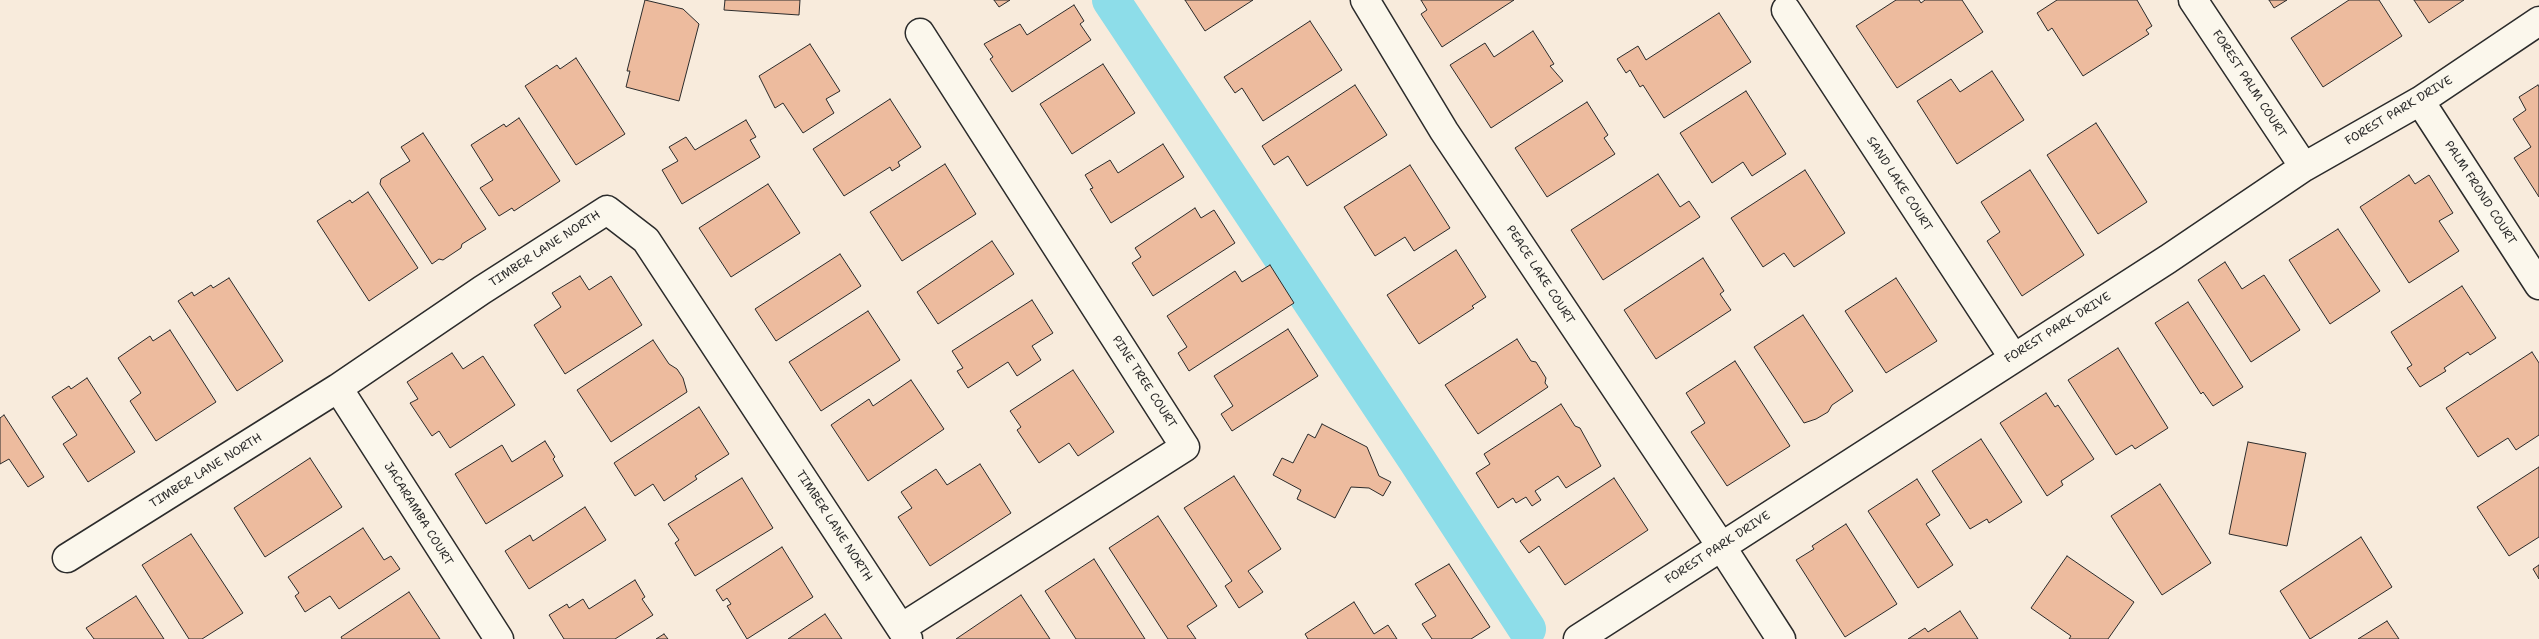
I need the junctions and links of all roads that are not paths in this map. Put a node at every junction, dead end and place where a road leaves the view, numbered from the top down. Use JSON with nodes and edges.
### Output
{"nodes":[{"id":1,"x":1365,"y":0,"type":"edge"},
{"id":2,"x":2193,"y":0,"type":"edge"},
{"id":3,"x":1786,"y":10,"type":"dead end"},
{"id":4,"x":2539,"y":21,"type":"edge"},
{"id":5,"x":920,"y":33,"type":"dead end"},
{"id":6,"x":2420,"y":101,"type":"junction"},
{"id":7,"x":2304,"y":167,"type":"junction"},
{"id":8,"x":2539,"y":284,"type":"edge"},
{"id":9,"x":2013,"y":356,"type":"junction"},
{"id":10,"x":338,"y":388,"type":"junction"},
{"id":11,"x":1721,"y":546,"type":"junction"},
{"id":12,"x":67,"y":558,"type":"dead end"},
{"id":13,"x":904,"y":634,"type":"edge"},
{"id":14,"x":499,"y":639,"type":"edge"},
{"id":15,"x":1578,"y":639,"type":"edge"},
{"id":16,"x":1780,"y":639,"type":"edge"}],
"edges":[{"from":1,"to":11,"type":"street","name":"PEACE LAKE COURT"},
{"from":2,"to":7,"type":"street","name":"FOREST PALM COURT"},
{"from":3,"to":9,"type":"street","name":"SAND LAKE COURT"},
{"from":4,"to":6,"type":"street","name":"FOREST PARK DRIVE"},
{"from":5,"to":13,"type":"street","name":"PINE TREE COURT"},
{"from":6,"to":7,"type":"street","name":"FOREST PARK DRIVE"},
{"from":6,"to":8,"type":"street","name":"PALM FROND COURT"},
{"from":7,"to":9,"type":"street","name":"FOREST PARK DRIVE"},
{"from":9,"to":11,"type":"street","name":"FOREST PARK DRIVE"},
{"from":10,"to":12,"type":"street","name":"TIMBER LANE NORTH"},
{"from":10,"to":13,"type":"street","name":"TIMBER LANE NORTH"},
{"from":10,"to":14,"type":"street","name":"JACARAMBA COURT"},
{"from":11,"to":15,"type":"street","name":"FOREST PARK DRIVE"},
{"from":11,"to":16,"type":"street","name":"PEACE LAKE COURT"}]}
